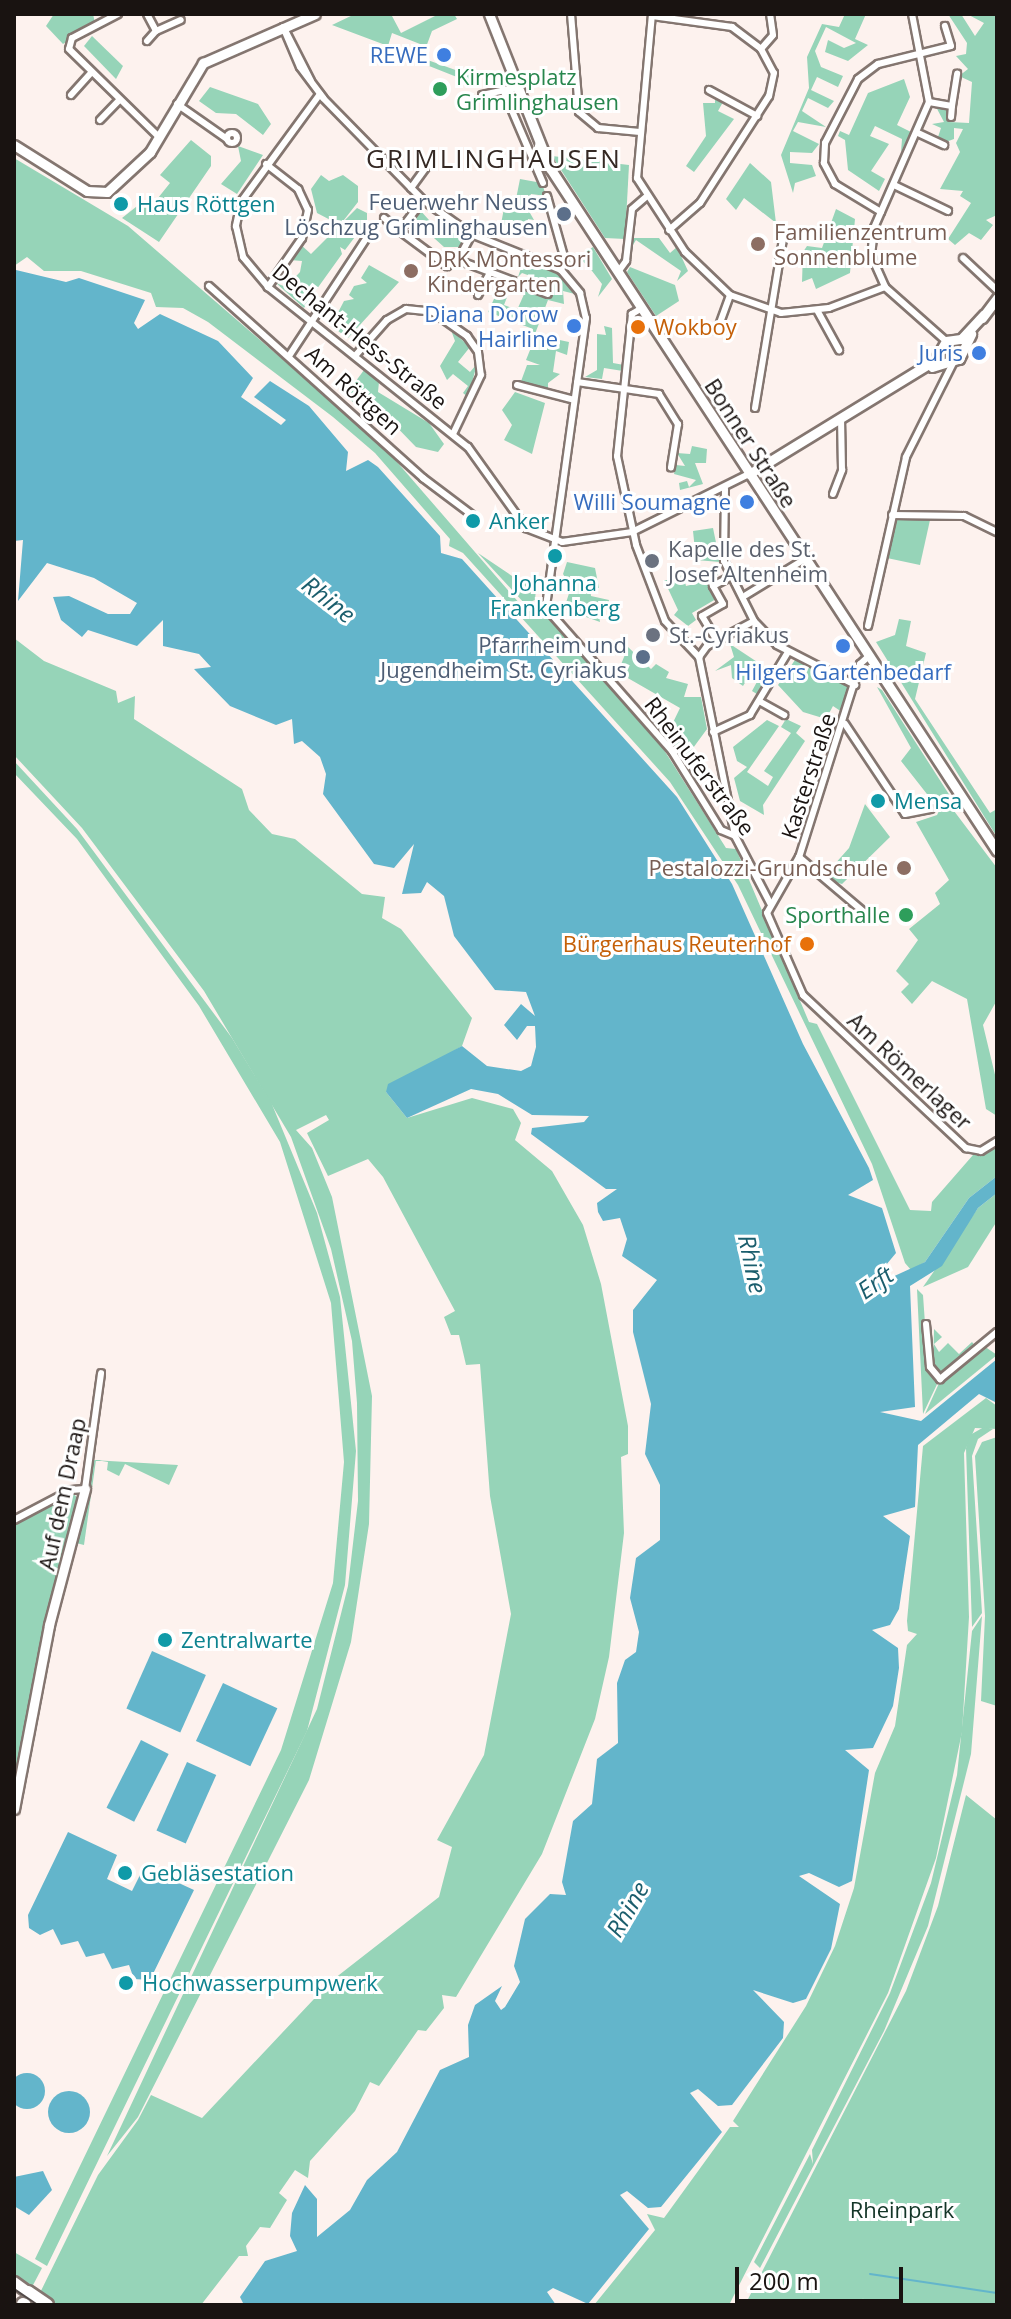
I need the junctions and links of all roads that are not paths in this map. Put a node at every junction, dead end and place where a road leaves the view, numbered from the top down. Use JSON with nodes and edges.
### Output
{"nodes":[{"id":1,"x":118,"y":14,"type":"edge"},
{"id":2,"x":147,"y":14,"type":"edge"},
{"id":3,"x":315,"y":14,"type":"edge"},
{"id":4,"x":489,"y":14,"type":"edge"},
{"id":5,"x":571,"y":14,"type":"edge"},
{"id":6,"x":770,"y":14,"type":"edge"},
{"id":7,"x":912,"y":14,"type":"edge"},
{"id":8,"x":652,"y":15,"type":"edge"},
{"id":9,"x":301,"y":17,"type":"edge"},
{"id":10,"x":181,"y":20,"type":"dead end"},
{"id":11,"x":945,"y":26,"type":"dead end"},
{"id":12,"x":283,"y":27,"type":"junction"},
{"id":13,"x":156,"y":31,"type":"junction"},
{"id":14,"x":147,"y":41,"type":"dead end"},
{"id":15,"x":761,"y":49,"type":"junction"},
{"id":16,"x":923,"y":53,"type":"junction"},
{"id":17,"x":91,"y":73,"type":"junction"},
{"id":18,"x":957,"y":73,"type":"dead end"},
{"id":19,"x":515,"y":88,"type":"junction"},
{"id":20,"x":709,"y":90,"type":"dead end"},
{"id":21,"x":504,"y":92,"type":"junction"},
{"id":22,"x":320,"y":94,"type":"junction"},
{"id":23,"x":71,"y":95,"type":"dead end"},
{"id":24,"x":482,"y":95,"type":"dead end"},
{"id":25,"x":119,"y":100,"type":"junction"},
{"id":26,"x":929,"y":102,"type":"junction"},
{"id":27,"x":177,"y":104,"type":"junction"},
{"id":28,"x":952,"y":106,"type":"junction"},
{"id":29,"x":757,"y":116,"type":"junction"},
{"id":30,"x":951,"y":117,"type":"dead end"},
{"id":31,"x":100,"y":120,"type":"dead end"},
{"id":32,"x":640,"y":132,"type":"junction"},
{"id":33,"x":918,"y":133,"type":"junction"},
{"id":34,"x":159,"y":137,"type":"junction"},
{"id":35,"x":227,"y":139,"type":"dead end"},
{"id":36,"x":14,"y":145,"type":"edge"},
{"id":37,"x":944,"y":145,"type":"dead end"},
{"id":38,"x":432,"y":159,"type":"dead end"},
{"id":39,"x":266,"y":164,"type":"junction"},
{"id":40,"x":543,"y":183,"type":"dead end"},
{"id":41,"x":894,"y":185,"type":"junction"},
{"id":42,"x":411,"y":188,"type":"junction"},
{"id":43,"x":547,"y":196,"type":"dead end"},
{"id":44,"x":646,"y":197,"type":"junction"},
{"id":45,"x":423,"y":200,"type":"junction"},
{"id":46,"x":948,"y":211,"type":"dead end"},
{"id":47,"x":881,"y":212,"type":"junction"},
{"id":48,"x":384,"y":218,"type":"dead end"},
{"id":49,"x":373,"y":228,"type":"dead end"},
{"id":50,"x":669,"y":230,"type":"junction"},
{"id":51,"x":400,"y":231,"type":"junction"},
{"id":52,"x":784,"y":232,"type":"dead end"},
{"id":53,"x":472,"y":234,"type":"junction"},
{"id":54,"x":362,"y":250,"type":"junction"},
{"id":55,"x":370,"y":255,"type":"dead end"},
{"id":56,"x":963,"y":258,"type":"dead end"},
{"id":57,"x":458,"y":260,"type":"junction"},
{"id":58,"x":561,"y":270,"type":"junction"},
{"id":59,"x":618,"y":272,"type":"junction"},
{"id":60,"x":489,"y":274,"type":"junction"},
{"id":61,"x":209,"y":286,"type":"dead end"},
{"id":62,"x":268,"y":287,"type":"junction"},
{"id":63,"x":885,"y":287,"type":"junction"},
{"id":64,"x":997,"y":290,"type":"edge"},
{"id":65,"x":548,"y":294,"type":"dead end"},
{"id":66,"x":478,"y":295,"type":"dead end"},
{"id":67,"x":730,"y":295,"type":"junction"},
{"id":68,"x":997,"y":298,"type":"edge"},
{"id":69,"x":642,"y":308,"type":"junction"},
{"id":70,"x":769,"y":310,"type":"junction"},
{"id":71,"x":817,"y":310,"type":"junction"},
{"id":72,"x":312,"y":322,"type":"junction"},
{"id":73,"x":717,"y":331,"type":"dead end"},
{"id":74,"x":955,"y":343,"type":"junction"},
{"id":75,"x":839,"y":350,"type":"dead end"},
{"id":76,"x":289,"y":356,"type":"junction"},
{"id":77,"x":355,"y":356,"type":"junction"},
{"id":78,"x":948,"y":358,"type":"junction"},
{"id":79,"x":577,"y":382,"type":"junction"},
{"id":80,"x":517,"y":385,"type":"dead end"},
{"id":81,"x":624,"y":388,"type":"junction"},
{"id":82,"x":574,"y":400,"type":"junction"},
{"id":83,"x":755,"y":408,"type":"dead end"},
{"id":84,"x":841,"y":420,"type":"junction"},
{"id":85,"x":453,"y":434,"type":"junction"},
{"id":86,"x":671,"y":467,"type":"dead end"},
{"id":87,"x":749,"y":474,"type":"junction"},
{"id":88,"x":725,"y":489,"type":"junction"},
{"id":89,"x":833,"y":494,"type":"dead end"},
{"id":90,"x":892,"y":515,"type":"junction"},
{"id":91,"x":476,"y":518,"type":"dead end"},
{"id":92,"x":632,"y":532,"type":"junction"},
{"id":93,"x":997,"y":532,"type":"edge"},
{"id":94,"x":553,"y":541,"type":"junction"},
{"id":95,"x":805,"y":559,"type":"junction"},
{"id":96,"x":732,"y":576,"type":"junction"},
{"id":97,"x":746,"y":595,"type":"junction"},
{"id":98,"x":754,"y":621,"type":"junction"},
{"id":99,"x":868,"y":626,"type":"dead end"},
{"id":100,"x":717,"y":641,"type":"junction"},
{"id":101,"x":788,"y":652,"type":"junction"},
{"id":102,"x":869,"y":656,"type":"junction"},
{"id":103,"x":699,"y":657,"type":"junction"},
{"id":104,"x":855,"y":685,"type":"junction"},
{"id":105,"x":759,"y":701,"type":"junction"},
{"id":106,"x":784,"y":715,"type":"dead end"},
{"id":107,"x":845,"y":724,"type":"junction"},
{"id":108,"x":713,"y":732,"type":"junction"},
{"id":109,"x":931,"y":809,"type":"dead end"},
{"id":110,"x":735,"y":836,"type":"junction"},
{"id":111,"x":997,"y":851,"type":"edge"},
{"id":112,"x":799,"y":857,"type":"junction"},
{"id":113,"x":770,"y":903,"type":"junction"},
{"id":114,"x":865,"y":913,"type":"dead end"},
{"id":115,"x":828,"y":1018,"type":"joint"},
{"id":116,"x":997,"y":1141,"type":"edge"},
{"id":117,"x":926,"y":1324,"type":"dead end"},
{"id":118,"x":997,"y":1332,"type":"edge"},
{"id":119,"x":101,"y":1373,"type":"dead end"},
{"id":120,"x":85,"y":1489,"type":"junction"},
{"id":121,"x":14,"y":1520,"type":"edge"},
{"id":122,"x":14,"y":1809,"type":"edge"},
{"id":123,"x":14,"y":2282,"type":"edge"},
{"id":124,"x":22,"y":2300,"type":"edge"},
{"id":125,"x":47,"y":2305,"type":"edge"}],
"edges":[{"from":1,"to":17,"type":"street"},
{"from":2,"to":13,"type":"street"},
{"from":3,"to":9,"type":"main road"},
{"from":4,"to":19,"type":"main road","name":"Bonner Straße"},
{"from":5,"to":32,"type":"street"},
{"from":6,"to":15,"type":"street"},
{"from":7,"to":16,"type":"street"},
{"from":8,"to":15,"type":"street"},
{"from":8,"to":32,"type":"street"},
{"from":9,"to":12,"type":"main road"},
{"from":10,"to":13,"type":"street"},
{"from":11,"to":16,"type":"street"},
{"from":12,"to":22,"type":"street"},
{"from":12,"to":27,"type":"main road"},
{"from":13,"to":14,"type":"street"},
{"from":15,"to":29,"type":"street"},
{"from":16,"to":26,"type":"street"},
{"from":16,"to":47,"type":"street"},
{"from":17,"to":23,"type":"street"},
{"from":17,"to":25,"type":"street"},
{"from":18,"to":28,"type":"street"},
{"from":19,"to":21,"type":"street"},
{"from":19,"to":59,"type":"main road","name":"Bonner Straße"},
{"from":20,"to":29,"type":"street"},
{"from":21,"to":24,"type":"street"},
{"from":21,"to":40,"type":"street"},
{"from":22,"to":39,"type":"street","name":"Dechant-Hess-Straße"},
{"from":22,"to":42,"type":"street"},
{"from":25,"to":31,"type":"street"},
{"from":25,"to":34,"type":"street"},
{"from":26,"to":28,"type":"street"},
{"from":26,"to":33,"type":"street"},
{"from":27,"to":34,"type":"main road"},
{"from":27,"to":35,"type":"street"},
{"from":28,"to":30,"type":"street"},
{"from":29,"to":50,"type":"street"},
{"from":32,"to":44,"type":"street"},
{"from":33,"to":37,"type":"street"},
{"from":33,"to":41,"type":"street"},
{"from":34,"to":36,"type":"main road"},
{"from":38,"to":42,"type":"street"},
{"from":39,"to":62,"type":"street","name":"Dechant-Hess-Straße"},
{"from":39,"to":62,"type":"street"},
{"from":41,"to":46,"type":"street"},
{"from":41,"to":47,"type":"street"},
{"from":42,"to":45,"type":"street"},
{"from":43,"to":58,"type":"street"},
{"from":44,"to":50,"type":"street"},
{"from":44,"to":59,"type":"street"},
{"from":45,"to":51,"type":"street"},
{"from":45,"to":53,"type":"street"},
{"from":47,"to":63,"type":"street"},
{"from":48,"to":51,"type":"street"},
{"from":49,"to":54,"type":"street"},
{"from":50,"to":67,"type":"street"},
{"from":51,"to":57,"type":"street"},
{"from":52,"to":70,"type":"street"},
{"from":53,"to":57,"type":"street"},
{"from":53,"to":58,"type":"street"},
{"from":54,"to":55,"type":"street"},
{"from":54,"to":72,"type":"street"},
{"from":56,"to":64,"type":"street"},
{"from":57,"to":60,"type":"street"},
{"from":58,"to":79,"type":"street","name":"Rheinuferstraße"},
{"from":59,"to":69,"type":"main road","name":"Bonner Straße"},
{"from":60,"to":65,"type":"street"},
{"from":60,"to":66,"type":"street"},
{"from":61,"to":76,"type":"street","name":"Am Röttgen"},
{"from":62,"to":72,"type":"street","name":"Dechant-Hess-Straße"},
{"from":63,"to":71,"type":"street"},
{"from":63,"to":74,"type":"street"},
{"from":67,"to":70,"type":"street"},
{"from":67,"to":73,"type":"street"},
{"from":68,"to":74,"type":"main road"},
{"from":69,"to":81,"type":"street"},
{"from":69,"to":87,"type":"main road","name":"Bonner Straße"},
{"from":70,"to":71,"type":"street"},
{"from":70,"to":83,"type":"street"},
{"from":71,"to":75,"type":"street"},
{"from":72,"to":76,"type":"street"},
{"from":72,"to":77,"type":"street","name":"Dechant-Hess-Straße"},
{"from":74,"to":78,"type":"main road"},
{"from":74,"to":78,"type":"main road"},
{"from":76,"to":91,"type":"street","name":"Am Röttgen"},
{"from":77,"to":85,"type":"street","name":"Dechant-Hess-Straße"},
{"from":77,"to":85,"type":"street"},
{"from":78,"to":84,"type":"main road"},
{"from":78,"to":90,"type":"street"},
{"from":79,"to":81,"type":"street"},
{"from":79,"to":82,"type":"street","name":"Rheinuferstraße"},
{"from":80,"to":82,"type":"street"},
{"from":81,"to":86,"type":"street"},
{"from":81,"to":92,"type":"street"},
{"from":82,"to":94,"type":"street","name":"Rheinuferstraße"},
{"from":84,"to":87,"type":"main road"},
{"from":84,"to":89,"type":"street"},
{"from":85,"to":94,"type":"street","name":"Dechant-Hess-Straße"},
{"from":87,"to":88,"type":"street"},
{"from":87,"to":95,"type":"main road","name":"Bonner Straße"},
{"from":88,"to":92,"type":"street"},
{"from":88,"to":96,"type":"street"},
{"from":90,"to":93,"type":"street"},
{"from":90,"to":99,"type":"street"},
{"from":92,"to":94,"type":"street"},
{"from":92,"to":103,"type":"street"},
{"from":94,"to":110,"type":"street","name":"Rheinuferstraße"},
{"from":95,"to":97,"type":"street"},
{"from":95,"to":102,"type":"main road","name":"Bonner Straße"},
{"from":96,"to":97,"type":"street"},
{"from":96,"to":100,"type":"street"},
{"from":97,"to":98,"type":"street"},
{"from":98,"to":100,"type":"street"},
{"from":98,"to":101,"type":"street"},
{"from":100,"to":103,"type":"street"},
{"from":101,"to":104,"type":"street"},
{"from":101,"to":105,"type":"street"},
{"from":102,"to":104,"type":"street","name":"Kasterstraße"},
{"from":102,"to":111,"type":"main road","name":"Bonner Straße"},
{"from":103,"to":108,"type":"street"},
{"from":104,"to":107,"type":"street","name":"Kasterstraße"},
{"from":105,"to":106,"type":"street"},
{"from":105,"to":108,"type":"street"},
{"from":107,"to":109,"type":"street"},
{"from":107,"to":112,"type":"street","name":"Kasterstraße"},
{"from":108,"to":110,"type":"street"},
{"from":110,"to":113,"type":"street","name":"Rheinuferstraße"},
{"from":112,"to":113,"type":"street","name":"Kasterstraße"},
{"from":112,"to":114,"type":"street"},
{"from":113,"to":115,"type":"street","name":"Rheinuferstraße"},
{"from":115,"to":116,"type":"street","name":"Am Römerlager"},
{"from":117,"to":118,"type":"street"},
{"from":119,"to":120,"type":"street","name":"Auf dem Draap"},
{"from":120,"to":121,"type":"street"},
{"from":120,"to":122,"type":"main road","name":"Auf dem Draap"},
{"from":123,"to":124,"type":"main road"},
{"from":124,"to":125,"type":"highway"}]}
